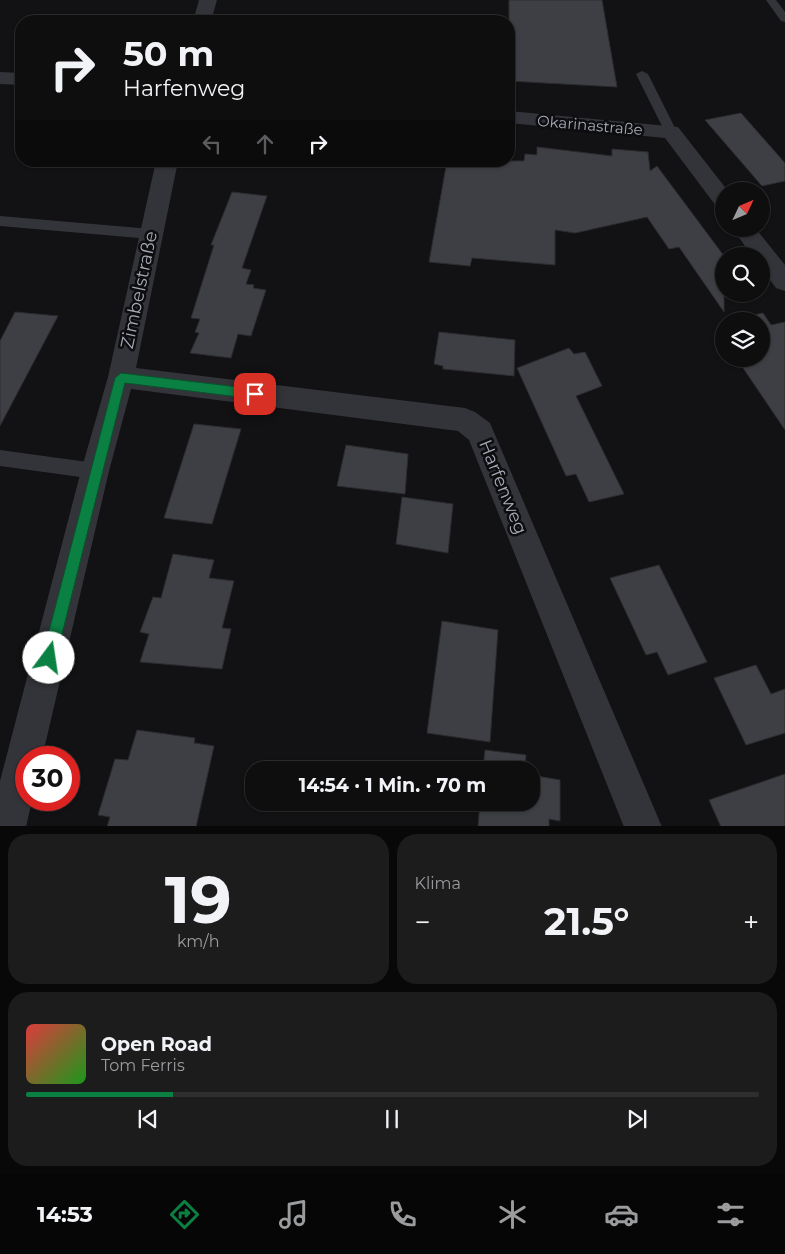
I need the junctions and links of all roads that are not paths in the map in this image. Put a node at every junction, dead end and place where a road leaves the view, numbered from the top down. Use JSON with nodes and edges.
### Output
{"nodes":[{"id":1,"x":208,"y":0,"type":"edge"},
{"id":2,"x":771,"y":0,"type":"edge"},
{"id":3,"x":204,"y":15,"type":"edge"},
{"id":4,"x":785,"y":19,"type":"edge"},
{"id":5,"x":642,"y":74,"type":"dead end"},
{"id":6,"x":0,"y":78,"type":"edge"},
{"id":7,"x":15,"y":79,"type":"edge"},
{"id":8,"x":515,"y":118,"type":"edge"},
{"id":9,"x":671,"y":132,"type":"junction"},
{"id":10,"x":166,"y":167,"type":"edge"},
{"id":11,"x":715,"y":190,"type":"edge"},
{"id":12,"x":0,"y":221,"type":"edge"},
{"id":13,"x":151,"y":234,"type":"junction"},
{"id":14,"x":751,"y":238,"type":"edge"},
{"id":15,"x":785,"y":282,"type":"edge"},
{"id":16,"x":121,"y":378,"type":"junction"},
{"id":17,"x":0,"y":458,"type":"edge"},
{"id":18,"x":95,"y":471,"type":"junction"},
{"id":19,"x":7,"y":826,"type":"edge"},
{"id":20,"x":642,"y":826,"type":"edge"}],
"edges":[{"from":1,"to":3,"type":"street"},
{"from":2,"to":4,"type":"lane"},
{"from":5,"to":9,"type":"lane"},
{"from":6,"to":7,"type":"street"},
{"from":8,"to":9,"type":"street","name":"Okarinastraße"},
{"from":9,"to":11,"type":"street"},
{"from":10,"to":13,"type":"street","name":"Zimbelstraße"},
{"from":12,"to":13,"type":"lane"},
{"from":13,"to":16,"type":"street","name":"Zimbelstraße"},
{"from":14,"to":15,"type":"street"},
{"from":16,"to":18,"type":"street","name":"Zimbelstraße"},
{"from":16,"to":20,"type":"street","name":"Harfenweg"},
{"from":17,"to":18,"type":"lane"},
{"from":18,"to":19,"type":"street","name":"Zimbelstraße"}]}
